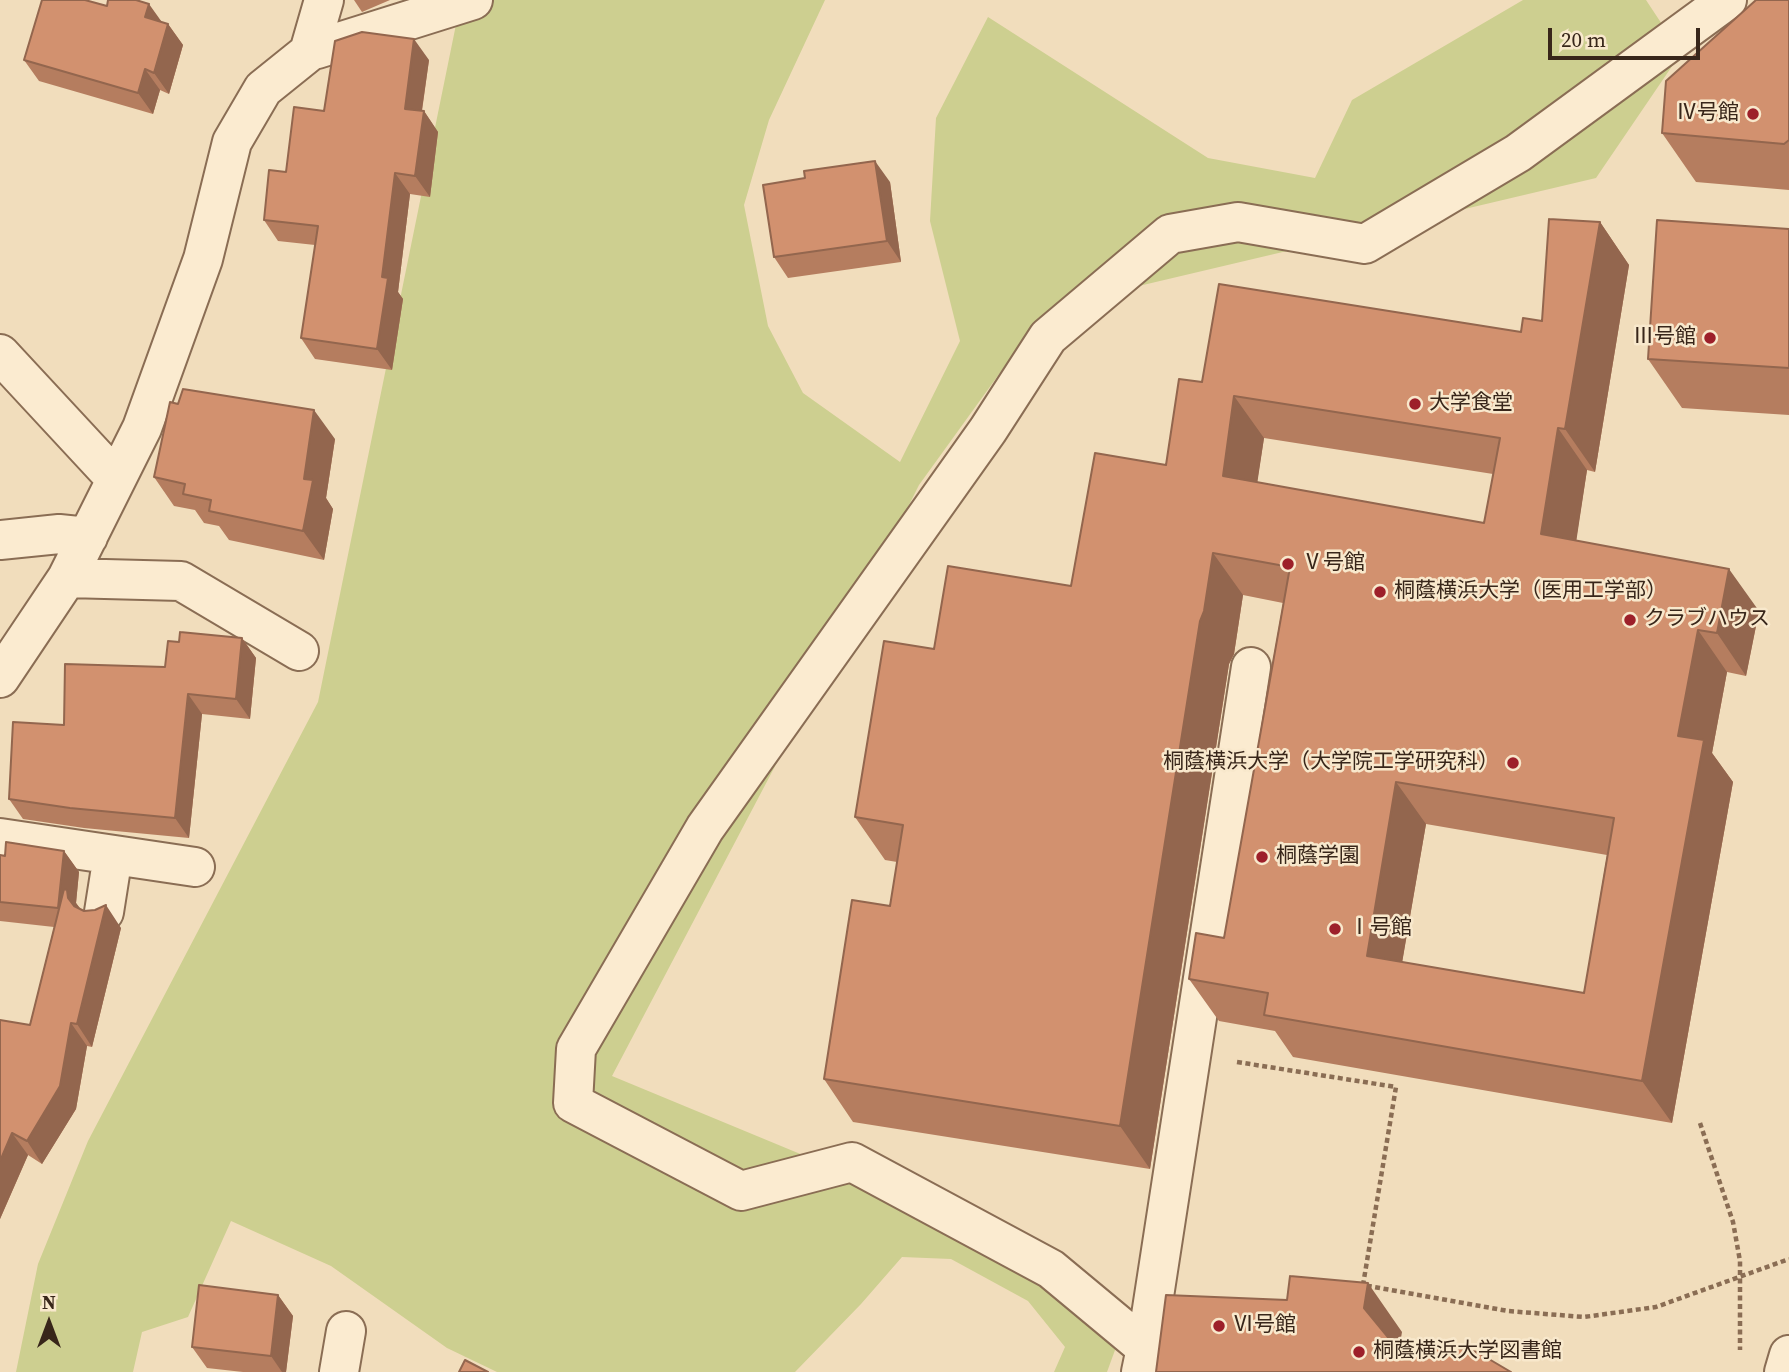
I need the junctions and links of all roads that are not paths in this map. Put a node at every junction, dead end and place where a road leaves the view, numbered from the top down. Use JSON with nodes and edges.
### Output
{"nodes":[{"id":1,"x":324,"y":0,"type":"edge"},
{"id":2,"x":473,"y":0,"type":"edge"},
{"id":3,"x":1727,"y":0,"type":"edge"},
{"id":4,"x":309,"y":52,"type":"junction"},
{"id":5,"x":0,"y":354,"type":"edge"},
{"id":6,"x":116,"y":479,"type":"junction"},
{"id":7,"x":88,"y":537,"type":"junction"},
{"id":8,"x":0,"y":540,"type":"edge"},
{"id":9,"x":67,"y":578,"type":"junction"},
{"id":10,"x":299,"y":651,"type":"dead end"},
{"id":11,"x":1251,"y":667,"type":"dead end"},
{"id":12,"x":0,"y":678,"type":"edge"},
{"id":13,"x":0,"y":838,"type":"edge"},
{"id":14,"x":113,"y":855,"type":"junction"},
{"id":15,"x":195,"y":867,"type":"dead end"},
{"id":16,"x":104,"y":912,"type":"edge"},
{"id":17,"x":346,"y":1331,"type":"dead end"},
{"id":18,"x":1789,"y":1355,"type":"edge"},
{"id":19,"x":1144,"y":1360,"type":"edge"},
{"id":20,"x":339,"y":1372,"type":"edge"},
{"id":21,"x":1784,"y":1372,"type":"edge"}],
"edges":[{"from":1,"to":4,"type":"street"},
{"from":2,"to":4,"type":"street"},
{"from":3,"to":19,"type":"street"},
{"from":4,"to":6,"type":"street"},
{"from":5,"to":6,"type":"street"},
{"from":6,"to":7,"type":"street"},
{"from":7,"to":8,"type":"street"},
{"from":7,"to":9,"type":"street"},
{"from":9,"to":10,"type":"street"},
{"from":9,"to":12,"type":"street"},
{"from":11,"to":19,"type":"street"},
{"from":13,"to":14,"type":"street"},
{"from":14,"to":15,"type":"street"},
{"from":14,"to":16,"type":"street"},
{"from":17,"to":20,"type":"street"},
{"from":18,"to":21,"type":"street"}]}
